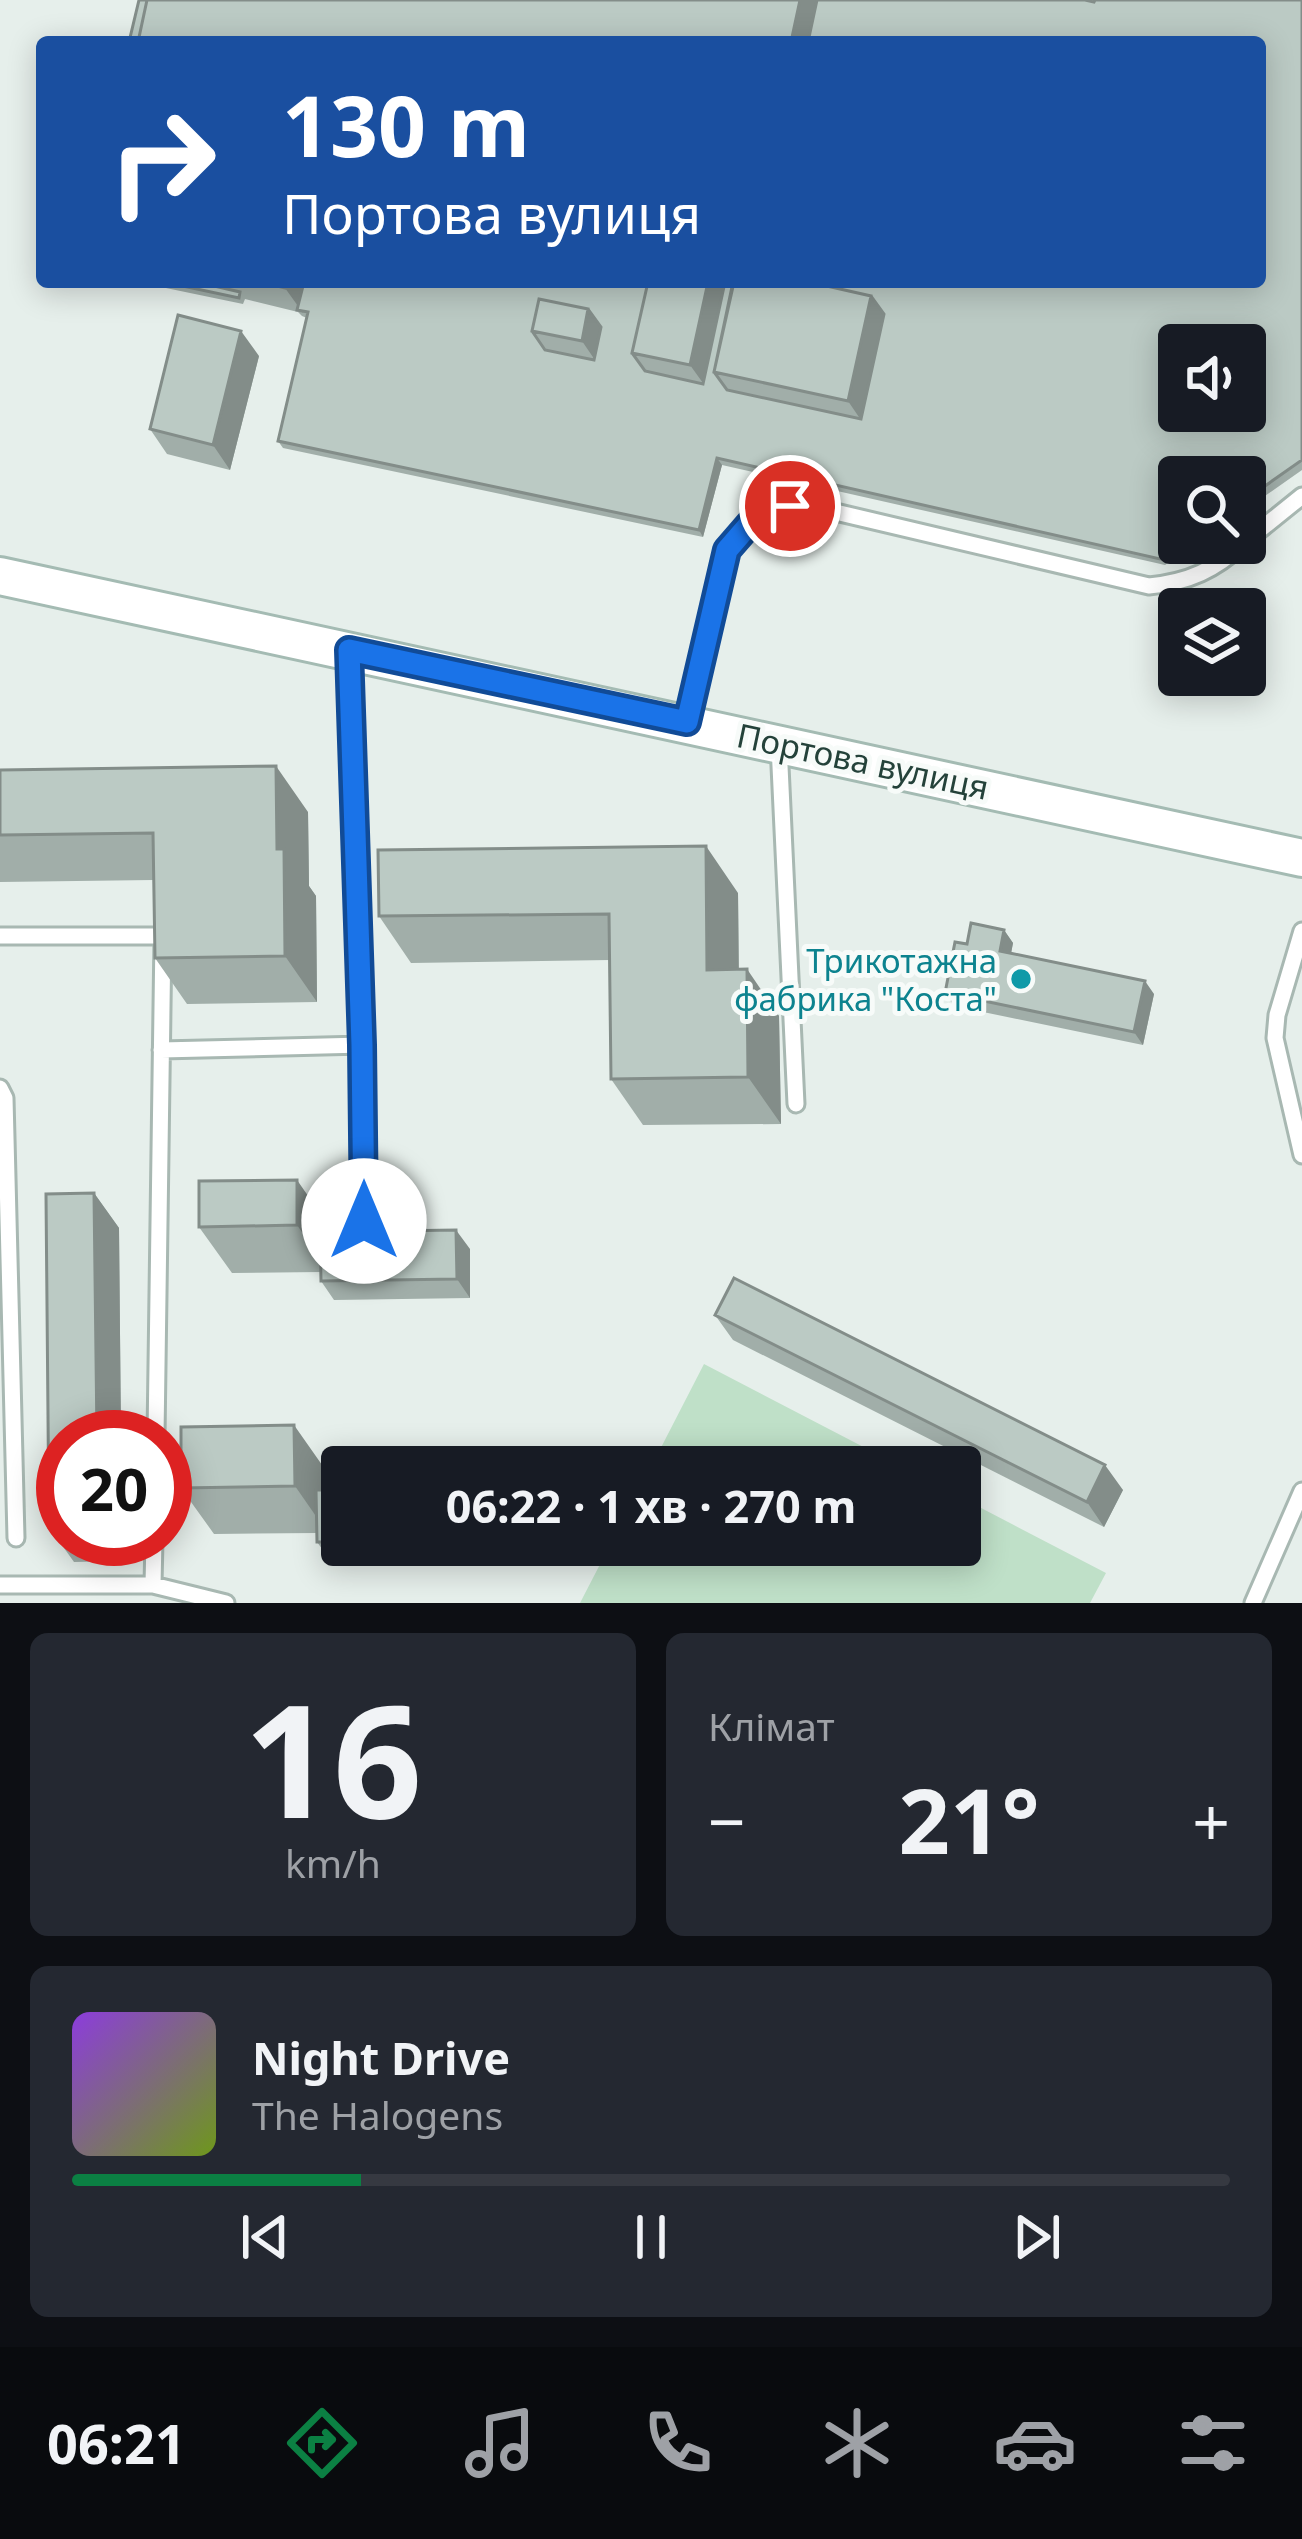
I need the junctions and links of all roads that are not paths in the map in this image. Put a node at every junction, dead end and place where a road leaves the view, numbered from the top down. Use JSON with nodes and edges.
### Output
{"nodes":[{"id":1,"x":1302,"y":496,"type":"edge"},
{"id":2,"x":1266,"y":526,"type":"edge"},
{"id":3,"x":1219,"y":564,"type":"edge"},
{"id":4,"x":0,"y":576,"type":"edge"},
{"id":5,"x":349,"y":650,"type":"junction"},
{"id":6,"x":687,"y":722,"type":"junction"},
{"id":7,"x":779,"y":742,"type":"junction"},
{"id":8,"x":1302,"y":858,"type":"edge"},
{"id":9,"x":1302,"y":931,"type":"edge"},
{"id":10,"x":0,"y":936,"type":"edge"},
{"id":11,"x":362,"y":1045,"type":"junction"},
{"id":12,"x":161,"y":1050,"type":"junction"},
{"id":13,"x":0,"y":1088,"type":"edge"},
{"id":14,"x":796,"y":1104,"type":"dead end"},
{"id":15,"x":1302,"y":1155,"type":"edge"},
{"id":16,"x":364,"y":1221,"type":"dead end"},
{"id":17,"x":156,"y":1410,"type":"edge"},
{"id":18,"x":1302,"y":1491,"type":"edge"},
{"id":19,"x":16,"y":1538,"type":"dead end"},
{"id":20,"x":154,"y":1566,"type":"edge"},
{"id":21,"x":154,"y":1585,"type":"junction"},
{"id":22,"x":0,"y":1586,"type":"edge"},
{"id":23,"x":226,"y":1603,"type":"edge"},
{"id":24,"x":1253,"y":1603,"type":"edge"}],
"edges":[{"from":1,"to":2,"type":"lane"},
{"from":3,"to":6,"type":"lane"},
{"from":4,"to":5,"type":"street","name":"Портова вулиця"},
{"from":5,"to":6,"type":"street","name":"Портова вулиця"},
{"from":5,"to":11,"type":"lane"},
{"from":6,"to":7,"type":"street","name":"Портова вулиця"},
{"from":7,"to":8,"type":"street","name":"Портова вулиця"},
{"from":7,"to":14,"type":"lane"},
{"from":9,"to":15,"type":"lane"},
{"from":10,"to":12,"type":"lane"},
{"from":11,"to":12,"type":"lane"},
{"from":11,"to":16,"type":"lane"},
{"from":12,"to":17,"type":"lane"},
{"from":13,"to":19,"type":"lane"},
{"from":18,"to":24,"type":"lane"},
{"from":20,"to":21,"type":"lane"},
{"from":21,"to":22,"type":"lane"},
{"from":21,"to":23,"type":"lane"}]}
